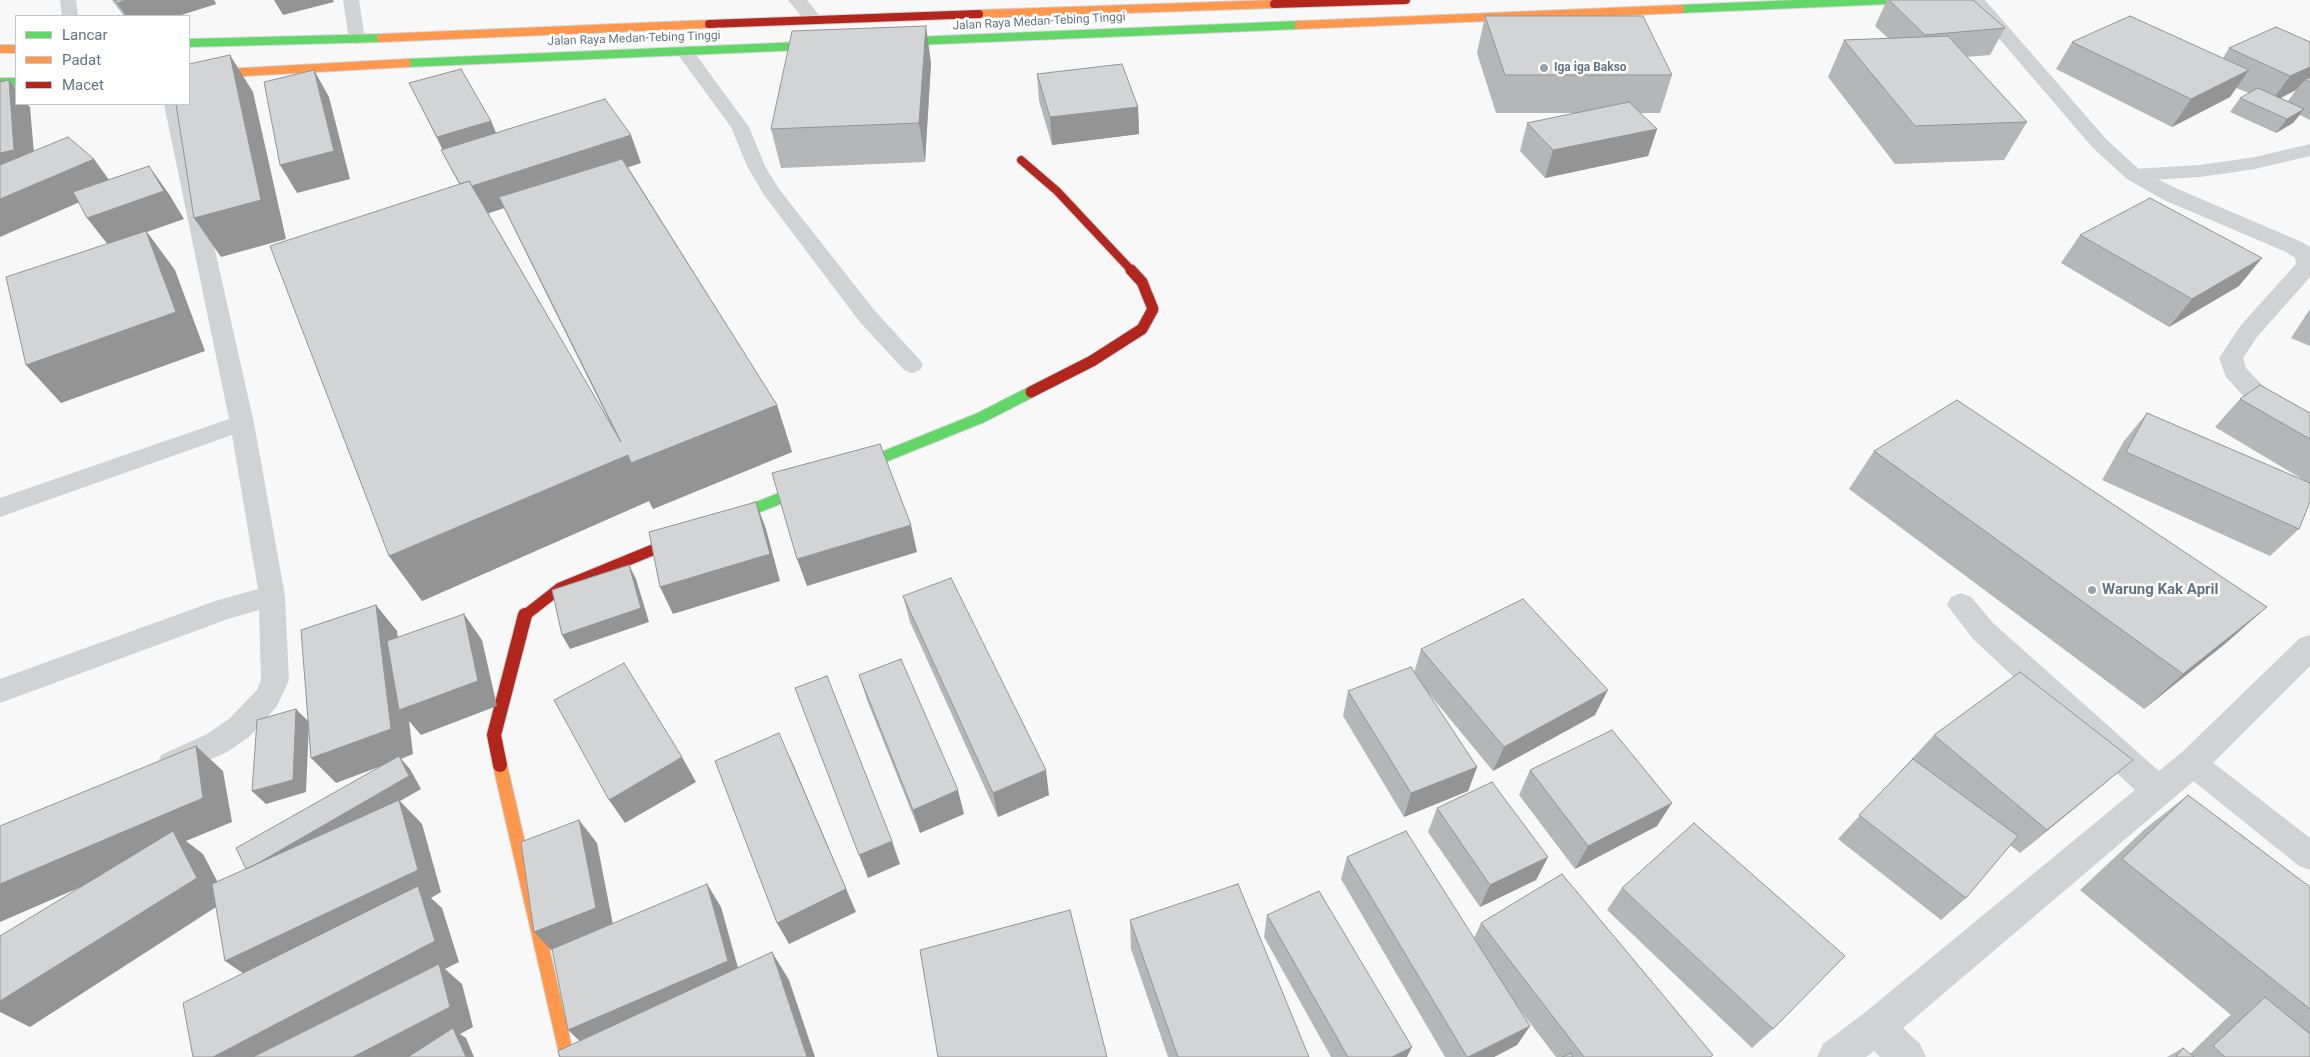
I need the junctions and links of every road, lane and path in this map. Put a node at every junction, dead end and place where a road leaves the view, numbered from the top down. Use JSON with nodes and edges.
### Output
{"nodes":[{"id":1,"x":68,"y":0,"type":"edge"},
{"id":2,"x":350,"y":0,"type":"edge"},
{"id":3,"x":797,"y":0,"type":"edge"},
{"id":4,"x":1406,"y":0,"type":"edge"},
{"id":5,"x":1890,"y":0,"type":"edge"},
{"id":6,"x":1975,"y":0,"type":"edge"},
{"id":7,"x":70,"y":15,"type":"edge"},
{"id":8,"x":813,"y":19,"type":"junction"},
{"id":9,"x":357,"y":38,"type":"junction"},
{"id":10,"x":190,"y":43,"type":"edge"},
{"id":11,"x":881,"y":43,"type":"edge"},
{"id":12,"x":832,"y":45,"type":"edge"},
{"id":13,"x":0,"y":49,"type":"edge"},
{"id":14,"x":15,"y":49,"type":"edge"},
{"id":15,"x":685,"y":52,"type":"junction"},
{"id":16,"x":190,"y":74,"type":"edge"},
{"id":17,"x":0,"y":82,"type":"edge"},
{"id":18,"x":15,"y":82,"type":"edge"},
{"id":19,"x":173,"y":105,"type":"edge"},
{"id":20,"x":2310,"y":150,"type":"edge"},
{"id":21,"x":1021,"y":160,"type":"dead end"},
{"id":22,"x":2134,"y":175,"type":"junction"},
{"id":23,"x":912,"y":365,"type":"dead end"},
{"id":24,"x":242,"y":423,"type":"junction"},
{"id":25,"x":2310,"y":433,"type":"edge"},
{"id":26,"x":842,"y":473,"type":"edge"},
{"id":27,"x":824,"y":480,"type":"edge"},
{"id":28,"x":0,"y":508,"type":"edge"},
{"id":29,"x":272,"y":596,"type":"junction"},
{"id":30,"x":1961,"y":605,"type":"dead end"},
{"id":31,"x":2305,"y":660,"type":"edge"},
{"id":32,"x":0,"y":690,"type":"edge"},
{"id":33,"x":2192,"y":763,"type":"junction"},
{"id":34,"x":144,"y":774,"type":"edge"},
{"id":35,"x":2158,"y":791,"type":"junction"},
{"id":36,"x":2310,"y":856,"type":"edge"},
{"id":37,"x":1876,"y":1027,"type":"junction"},
{"id":38,"x":567,"y":1057,"type":"edge"},
{"id":39,"x":1836,"y":1057,"type":"edge"},
{"id":40,"x":1907,"y":1057,"type":"edge"}],
"edges":[{"from":1,"to":7,"type":"lane"},
{"from":2,"to":9,"type":"lane"},
{"from":3,"to":8,"type":"street"},
{"from":4,"to":8,"type":"main road","name":"Jalan Raya Medan-Tebing Tinggi"},
{"from":5,"to":11,"type":"main road","name":"Jalan Raya Medan-Tebing Tinggi"},
{"from":6,"to":22,"type":"street"},
{"from":8,"to":9,"type":"main road","name":"Jalan Raya Medan-Tebing Tinggi"},
{"from":9,"to":10,"type":"main road","name":"Jalan Raya Medan-Tebing Tinggi"},
{"from":12,"to":15,"type":"main road","name":"Jalan Raya Medan-Tebing Tinggi"},
{"from":13,"to":14,"type":"main road"},
{"from":15,"to":16,"type":"main road","name":"Jalan Raya Medan-Tebing Tinggi"},
{"from":15,"to":23,"type":"lane"},
{"from":17,"to":18,"type":"main road"},
{"from":19,"to":24,"type":"lane"},
{"from":20,"to":22,"type":"lane"},
{"from":21,"to":26,"type":"main road"},
{"from":22,"to":25,"type":"street"},
{"from":24,"to":28,"type":"lane"},
{"from":24,"to":29,"type":"lane"},
{"from":27,"to":38,"type":"main road"},
{"from":29,"to":32,"type":"lane"},
{"from":29,"to":34,"type":"lane"},
{"from":30,"to":35,"type":"street"},
{"from":31,"to":33,"type":"street"},
{"from":33,"to":35,"type":"street"},
{"from":33,"to":36,"type":"lane"},
{"from":35,"to":37,"type":"street"},
{"from":37,"to":39,"type":"street"},
{"from":37,"to":40,"type":"street"}]}
